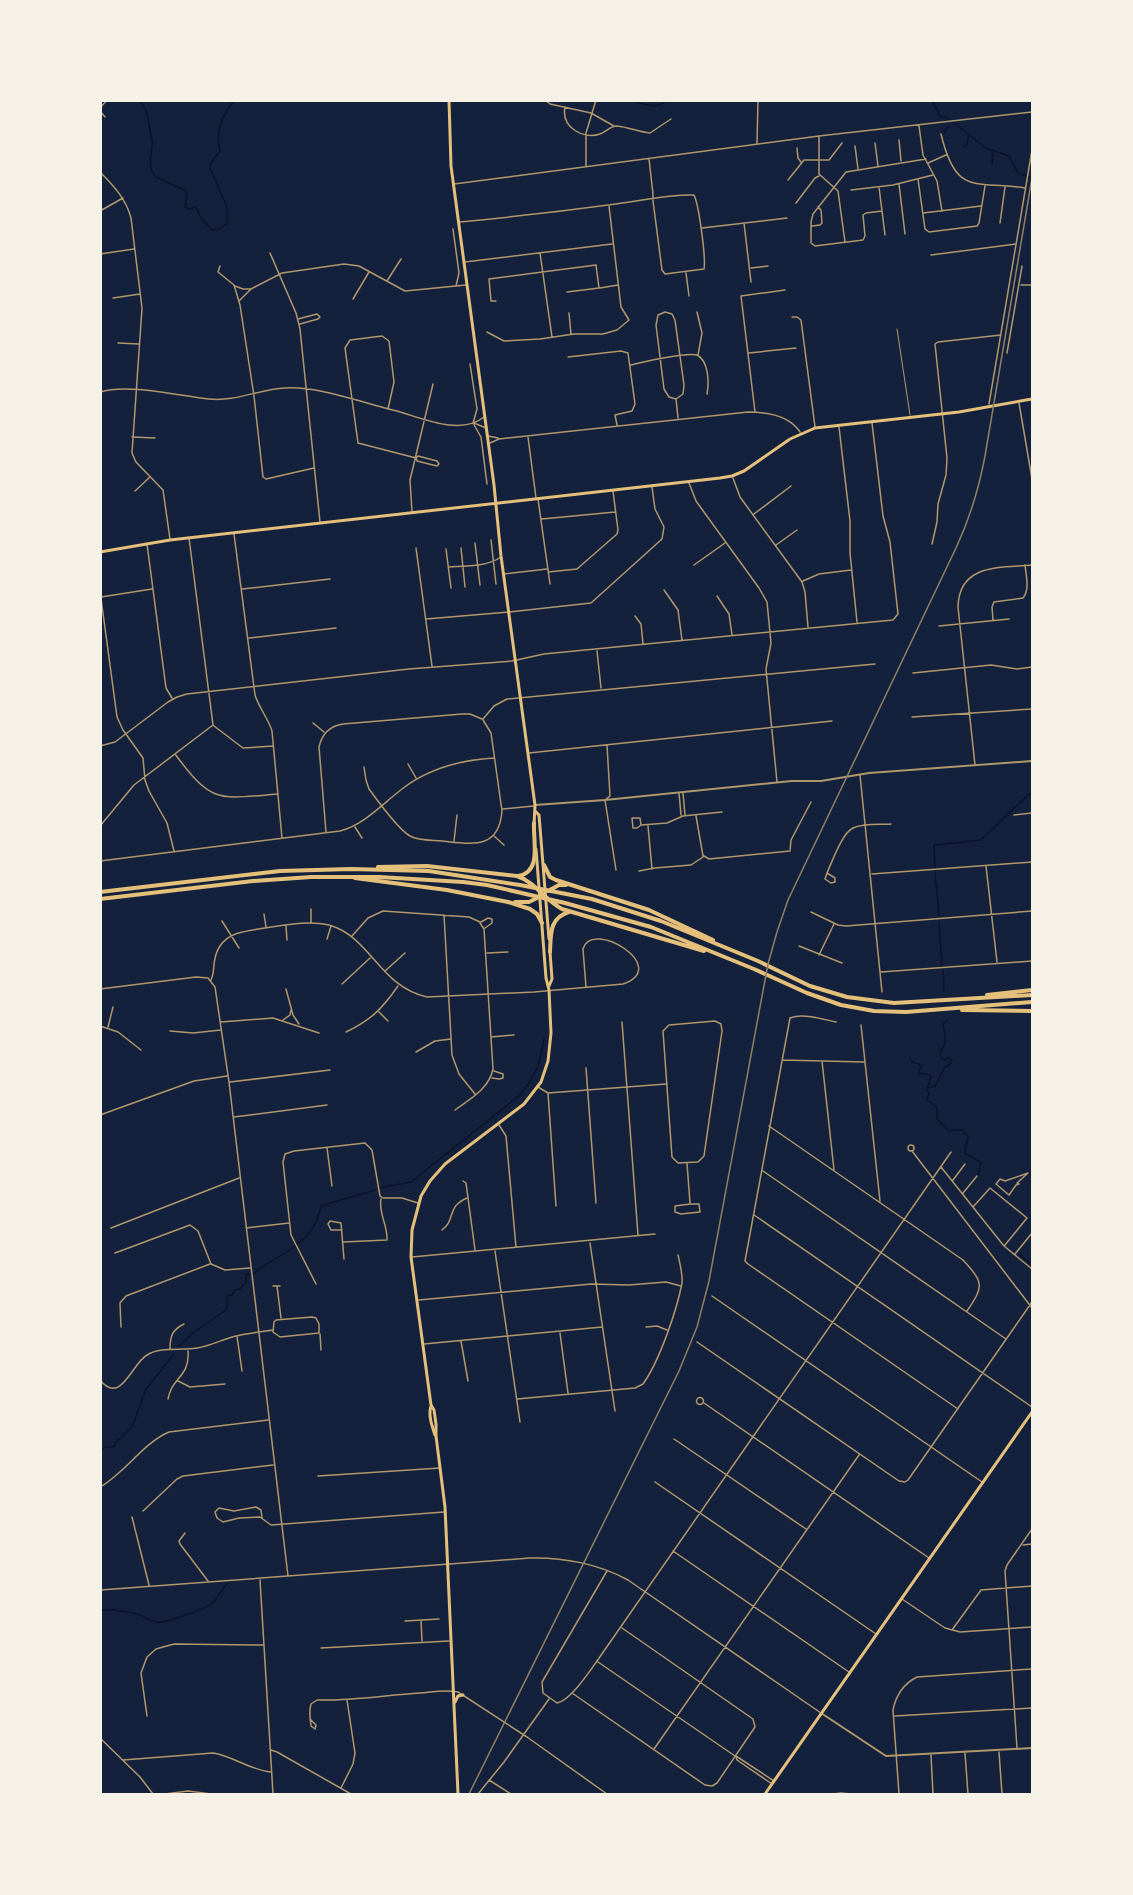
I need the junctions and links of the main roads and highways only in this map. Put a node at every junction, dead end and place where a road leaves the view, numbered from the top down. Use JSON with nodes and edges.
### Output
{"nodes":[{"id":1,"x":449,"y":100,"type":"edge"},
{"id":2,"x":1032,"y":399,"type":"edge"},
{"id":3,"x":495,"y":503,"type":"junction"},
{"id":4,"x":100,"y":552,"type":"edge"},
{"id":5,"x":536,"y":811,"type":"junction"},
{"id":6,"x":534,"y":824,"type":"junction"},
{"id":7,"x":544,"y":865,"type":"junction"},
{"id":8,"x":351,"y":869,"type":"junction"},
{"id":9,"x":336,"y":876,"type":"junction"},
{"id":10,"x":517,"y":876,"type":"junction"},
{"id":11,"x":567,"y":885,"type":"junction"},
{"id":12,"x":100,"y":892,"type":"edge"},
{"id":13,"x":543,"y":894,"type":"junction"},
{"id":14,"x":100,"y":899,"type":"edge"},
{"id":15,"x":508,"y":902,"type":"junction"},
{"id":16,"x":570,"y":912,"type":"junction"},
{"id":17,"x":542,"y":923,"type":"junction"},
{"id":18,"x":550,"y":952,"type":"junction"},
{"id":19,"x":737,"y":953,"type":"junction"},
{"id":20,"x":735,"y":961,"type":"junction"},
{"id":21,"x":549,"y":988,"type":"junction"},
{"id":22,"x":1032,"y":990,"type":"edge"},
{"id":23,"x":1032,"y":995,"type":"edge"},
{"id":24,"x":945,"y":1000,"type":"junction"},
{"id":25,"x":1032,"y":1002,"type":"edge"},
{"id":26,"x":940,"y":1010,"type":"junction"},
{"id":27,"x":1032,"y":1011,"type":"edge"},
{"id":28,"x":1032,"y":1409,"type":"edge"},
{"id":29,"x":463,"y":1695,"type":"road end"},
{"id":30,"x":454,"y":1704,"type":"junction"},
{"id":31,"x":458,"y":1794,"type":"edge"},
{"id":32,"x":765,"y":1794,"type":"edge"}],
"edges":[{"from":1,"to":3,"type":"main road"},
{"from":2,"to":3,"type":"main road"},
{"from":3,"to":4,"type":"main road"},
{"from":3,"to":5,"type":"main road"},
{"from":5,"to":6,"type":"main road"},
{"from":5,"to":7,"type":"main road"},
{"from":6,"to":10,"type":"highway"},
{"from":6,"to":13,"type":"main road"},
{"from":7,"to":11,"type":"highway"},
{"from":7,"to":13,"type":"main road"},
{"from":8,"to":10,"type":"highway"},
{"from":8,"to":12,"type":"highway"},
{"from":8,"to":19,"type":"highway"},
{"from":9,"to":14,"type":"highway"},
{"from":9,"to":15,"type":"highway"},
{"from":9,"to":20,"type":"highway"},
{"from":10,"to":13,"type":"highway"},
{"from":11,"to":13,"type":"highway"},
{"from":11,"to":19,"type":"highway"},
{"from":13,"to":15,"type":"highway"},
{"from":13,"to":16,"type":"highway"},
{"from":13,"to":17,"type":"main road"},
{"from":13,"to":18,"type":"main road"},
{"from":15,"to":17,"type":"highway"},
{"from":16,"to":18,"type":"highway"},
{"from":16,"to":20,"type":"highway"},
{"from":17,"to":21,"type":"main road"},
{"from":18,"to":21,"type":"main road"},
{"from":19,"to":24,"type":"highway"},
{"from":20,"to":26,"type":"highway"},
{"from":21,"to":30,"type":"main road"},
{"from":22,"to":24,"type":"highway"},
{"from":23,"to":24,"type":"highway"},
{"from":25,"to":26,"type":"highway"},
{"from":26,"to":27,"type":"highway"},
{"from":28,"to":32,"type":"main road"},
{"from":29,"to":30,"type":"main road"},
{"from":30,"to":31,"type":"main road"}]}
